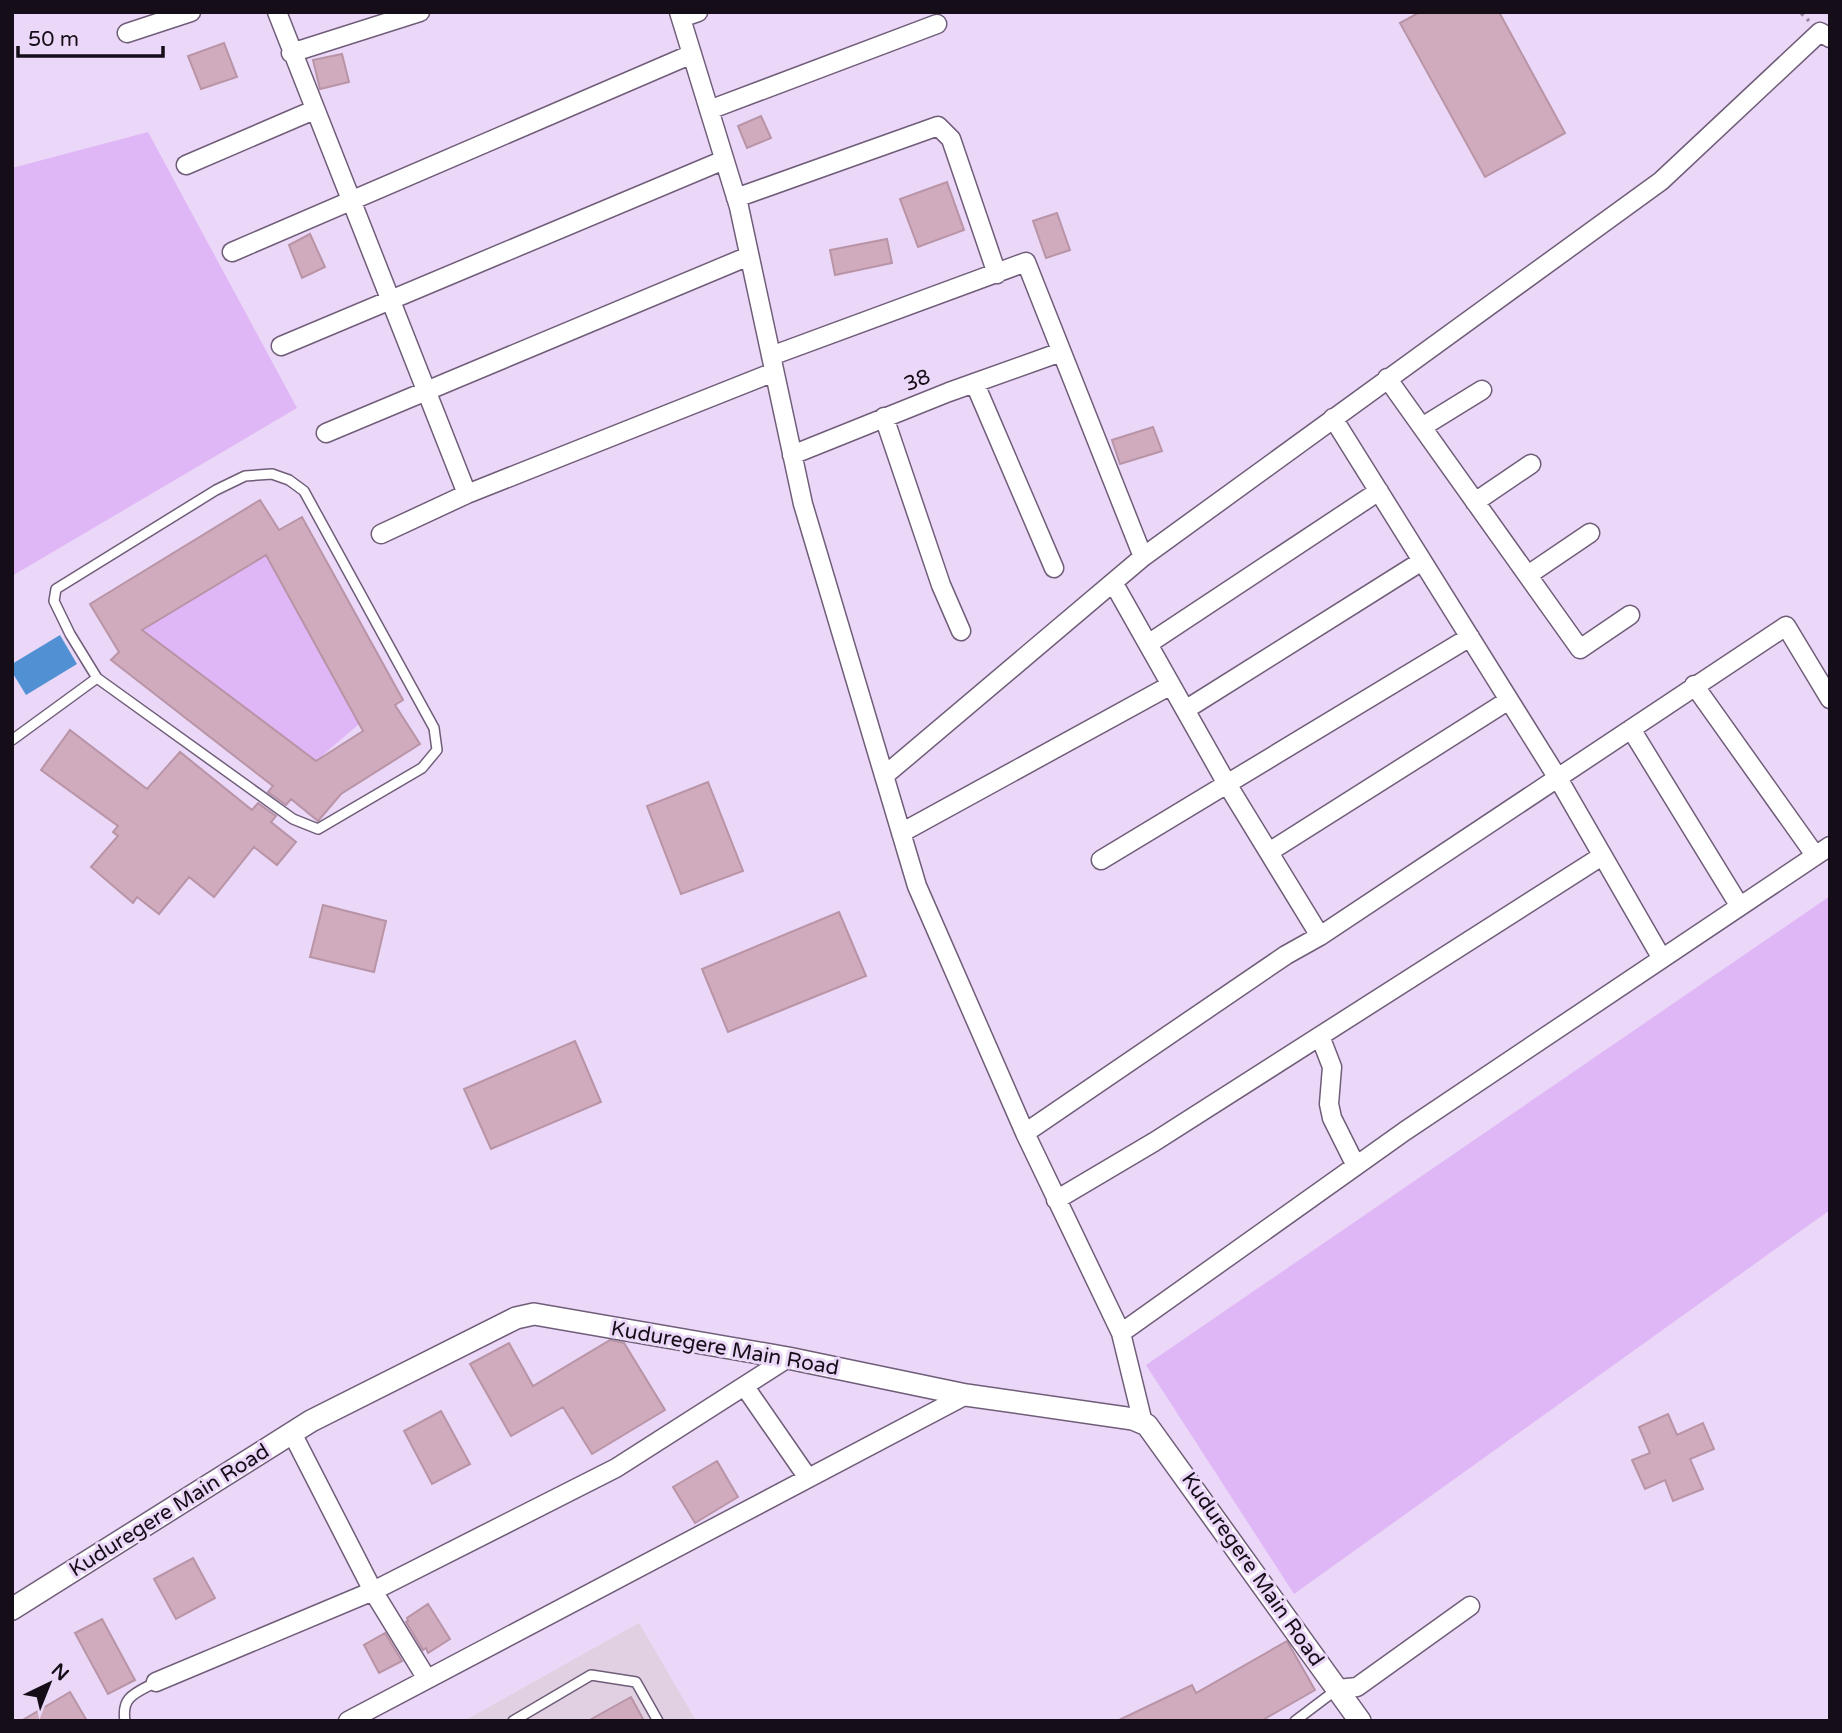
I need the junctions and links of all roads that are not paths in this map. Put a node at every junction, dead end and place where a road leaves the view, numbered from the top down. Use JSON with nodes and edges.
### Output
{"nodes":[{"id":1,"x":191,"y":12,"type":"edge"},
{"id":2,"x":277,"y":12,"type":"edge"},
{"id":3,"x":421,"y":12,"type":"edge"},
{"id":4,"x":686,"y":14,"type":"edge"},
{"id":5,"x":937,"y":24,"type":"dead end"},
{"id":6,"x":127,"y":33,"type":"dead end"},
{"id":7,"x":1830,"y":38,"type":"edge"},
{"id":8,"x":291,"y":53,"type":"junction"},
{"id":9,"x":692,"y":54,"type":"junction"},
{"id":10,"x":314,"y":110,"type":"junction"},
{"id":11,"x":709,"y":110,"type":"junction"},
{"id":12,"x":724,"y":160,"type":"junction"},
{"id":13,"x":186,"y":165,"type":"dead end"},
{"id":14,"x":736,"y":198,"type":"junction"},
{"id":15,"x":351,"y":203,"type":"junction"},
{"id":16,"x":232,"y":252,"type":"dead end"},
{"id":17,"x":749,"y":256,"type":"junction"},
{"id":18,"x":998,"y":274,"type":"junction"},
{"id":19,"x":389,"y":299,"type":"junction"},
{"id":20,"x":281,"y":346,"type":"dead end"},
{"id":21,"x":1061,"y":352,"type":"junction"},
{"id":22,"x":773,"y":364,"type":"junction"},
{"id":23,"x":1387,"y":378,"type":"junction"},
{"id":24,"x":975,"y":384,"type":"junction"},
{"id":25,"x":1482,"y":390,"type":"dead end"},
{"id":26,"x":426,"y":391,"type":"junction"},
{"id":27,"x":884,"y":417,"type":"junction"},
{"id":28,"x":1333,"y":418,"type":"junction"},
{"id":29,"x":1422,"y":427,"type":"junction"},
{"id":30,"x":326,"y":433,"type":"dead end"},
{"id":31,"x":792,"y":455,"type":"junction"},
{"id":32,"x":1531,"y":464,"type":"dead end"},
{"id":33,"x":1379,"y":491,"type":"junction"},
{"id":34,"x":467,"y":494,"type":"junction"},
{"id":35,"x":1475,"y":502,"type":"junction"},
{"id":36,"x":1590,"y":533,"type":"dead end"},
{"id":37,"x":381,"y":534,"type":"dead end"},
{"id":38,"x":1143,"y":557,"type":"junction"},
{"id":39,"x":1422,"y":561,"type":"junction"},
{"id":40,"x":1054,"y":568,"type":"dead end"},
{"id":41,"x":1528,"y":575,"type":"junction"},
{"id":42,"x":1114,"y":584,"type":"junction"},
{"id":43,"x":1630,"y":615,"type":"dead end"},
{"id":44,"x":961,"y":631,"type":"dead end"},
{"id":45,"x":1469,"y":637,"type":"junction"},
{"id":46,"x":1148,"y":644,"type":"junction"},
{"id":47,"x":97,"y":678,"type":"junction"},
{"id":48,"x":1171,"y":685,"type":"junction"},
{"id":49,"x":1694,"y":685,"type":"junction"},
{"id":50,"x":1830,"y":699,"type":"edge"},
{"id":51,"x":1508,"y":700,"type":"junction"},
{"id":52,"x":1185,"y":710,"type":"junction"},
{"id":53,"x":1631,"y":729,"type":"junction"},
{"id":54,"x":12,"y":740,"type":"edge"},
{"id":55,"x":884,"y":776,"type":"junction"},
{"id":56,"x":1559,"y":780,"type":"junction"},
{"id":57,"x":1227,"y":784,"type":"junction"},
{"id":58,"x":901,"y":833,"type":"junction"},
{"id":59,"x":1822,"y":850,"type":"edge"},
{"id":60,"x":1269,"y":852,"type":"junction"},
{"id":61,"x":1602,"y":856,"type":"junction"},
{"id":62,"x":1101,"y":860,"type":"dead end"},
{"id":63,"x":1739,"y":905,"type":"junction"},
{"id":64,"x":1320,"y":936,"type":"junction"},
{"id":65,"x":1661,"y":957,"type":"junction"},
{"id":66,"x":1320,"y":1036,"type":"junction"},
{"id":67,"x":1025,"y":1132,"type":"junction"},
{"id":68,"x":1356,"y":1166,"type":"junction"},
{"id":69,"x":1056,"y":1200,"type":"junction"},
{"id":70,"x":1121,"y":1333,"type":"junction"},
{"id":71,"x":788,"y":1358,"type":"junction"},
{"id":72,"x":745,"y":1387,"type":"junction"},
{"id":73,"x":966,"y":1395,"type":"junction"},
{"id":74,"x":1143,"y":1423,"type":"junction"},
{"id":75,"x":292,"y":1433,"type":"junction"},
{"id":76,"x":808,"y":1478,"type":"junction"},
{"id":77,"x":373,"y":1591,"type":"junction"},
{"id":78,"x":1470,"y":1606,"type":"dead end"},
{"id":79,"x":12,"y":1609,"type":"edge"},
{"id":80,"x":427,"y":1679,"type":"junction"},
{"id":81,"x":156,"y":1682,"type":"joint"},
{"id":82,"x":1338,"y":1689,"type":"junction"},
{"id":83,"x":125,"y":1721,"type":"edge"},
{"id":84,"x":348,"y":1721,"type":"edge"},
{"id":85,"x":513,"y":1721,"type":"edge"},
{"id":86,"x":658,"y":1721,"type":"edge"},
{"id":87,"x":1295,"y":1721,"type":"edge"},
{"id":88,"x":1360,"y":1721,"type":"edge"}],
"edges":[{"from":1,"to":6,"type":"street"},
{"from":2,"to":8,"type":"street"},
{"from":3,"to":8,"type":"street"},
{"from":4,"to":9,"type":"street"},
{"from":5,"to":11,"type":"street"},
{"from":7,"to":23,"type":"street"},
{"from":8,"to":10,"type":"street"},
{"from":9,"to":11,"type":"street"},
{"from":9,"to":15,"type":"street"},
{"from":10,"to":13,"type":"street"},
{"from":10,"to":15,"type":"street"},
{"from":11,"to":12,"type":"street"},
{"from":12,"to":14,"type":"street"},
{"from":12,"to":19,"type":"street"},
{"from":14,"to":17,"type":"street"},
{"from":14,"to":18,"type":"street"},
{"from":15,"to":16,"type":"street"},
{"from":15,"to":19,"type":"street"},
{"from":17,"to":22,"type":"street"},
{"from":17,"to":26,"type":"street"},
{"from":18,"to":21,"type":"street"},
{"from":18,"to":22,"type":"street"},
{"from":19,"to":20,"type":"street"},
{"from":19,"to":26,"type":"street"},
{"from":21,"to":24,"type":"street","name":"38"},
{"from":21,"to":38,"type":"street"},
{"from":22,"to":31,"type":"street"},
{"from":22,"to":34,"type":"street"},
{"from":23,"to":28,"type":"street"},
{"from":23,"to":29,"type":"street"},
{"from":24,"to":27,"type":"street","name":"38"},
{"from":24,"to":40,"type":"street"},
{"from":25,"to":29,"type":"street"},
{"from":26,"to":30,"type":"street"},
{"from":26,"to":34,"type":"street"},
{"from":27,"to":31,"type":"street","name":"38"},
{"from":27,"to":44,"type":"street"},
{"from":28,"to":33,"type":"street"},
{"from":28,"to":38,"type":"street"},
{"from":29,"to":35,"type":"street"},
{"from":31,"to":55,"type":"street"},
{"from":32,"to":35,"type":"street"},
{"from":33,"to":39,"type":"street"},
{"from":33,"to":46,"type":"street"},
{"from":34,"to":37,"type":"street"},
{"from":35,"to":41,"type":"street"},
{"from":36,"to":41,"type":"street"},
{"from":38,"to":42,"type":"street"},
{"from":39,"to":45,"type":"street"},
{"from":39,"to":52,"type":"street"},
{"from":41,"to":43,"type":"street"},
{"from":42,"to":46,"type":"street"},
{"from":42,"to":55,"type":"street"},
{"from":45,"to":51,"type":"street"},
{"from":45,"to":57,"type":"street"},
{"from":46,"to":48,"type":"street"},
{"from":47,"to":47,"type":"lane"},
{"from":47,"to":54,"type":"lane"},
{"from":48,"to":52,"type":"street"},
{"from":48,"to":58,"type":"street"},
{"from":49,"to":50,"type":"street"},
{"from":49,"to":53,"type":"street"},
{"from":49,"to":59,"type":"street"},
{"from":51,"to":56,"type":"street"},
{"from":51,"to":60,"type":"street"},
{"from":52,"to":57,"type":"street"},
{"from":53,"to":56,"type":"street"},
{"from":53,"to":63,"type":"street"},
{"from":55,"to":58,"type":"street"},
{"from":56,"to":61,"type":"street"},
{"from":56,"to":64,"type":"street"},
{"from":57,"to":60,"type":"street"},
{"from":57,"to":62,"type":"street"},
{"from":58,"to":67,"type":"street"},
{"from":59,"to":63,"type":"street"},
{"from":60,"to":64,"type":"street"},
{"from":61,"to":65,"type":"street"},
{"from":61,"to":66,"type":"street"},
{"from":63,"to":65,"type":"street"},
{"from":64,"to":67,"type":"street"},
{"from":65,"to":68,"type":"street"},
{"from":66,"to":68,"type":"street"},
{"from":66,"to":69,"type":"street"},
{"from":67,"to":69,"type":"street"},
{"from":68,"to":70,"type":"street"},
{"from":69,"to":70,"type":"street"},
{"from":70,"to":74,"type":"street"},
{"from":71,"to":72,"type":"street"},
{"from":71,"to":73,"type":"street","name":"Kuduregere Main Road"},
{"from":71,"to":75,"type":"street","name":"Kuduregere Main Road"},
{"from":72,"to":76,"type":"street"},
{"from":72,"to":77,"type":"street"},
{"from":73,"to":74,"type":"street","name":"Kuduregere Main Road"},
{"from":73,"to":76,"type":"street"},
{"from":74,"to":82,"type":"street","name":"Kuduregere Main Road"},
{"from":75,"to":77,"type":"street"},
{"from":75,"to":79,"type":"street","name":"Kuduregere Main Road"},
{"from":76,"to":80,"type":"street"},
{"from":77,"to":80,"type":"street"},
{"from":77,"to":81,"type":"street"},
{"from":78,"to":82,"type":"street"},
{"from":80,"to":84,"type":"street"},
{"from":81,"to":83,"type":"lane"},
{"from":82,"to":87,"type":"lane"},
{"from":82,"to":88,"type":"street","name":"Kuduregere Main Road"},
{"from":85,"to":86,"type":"lane"}]}
